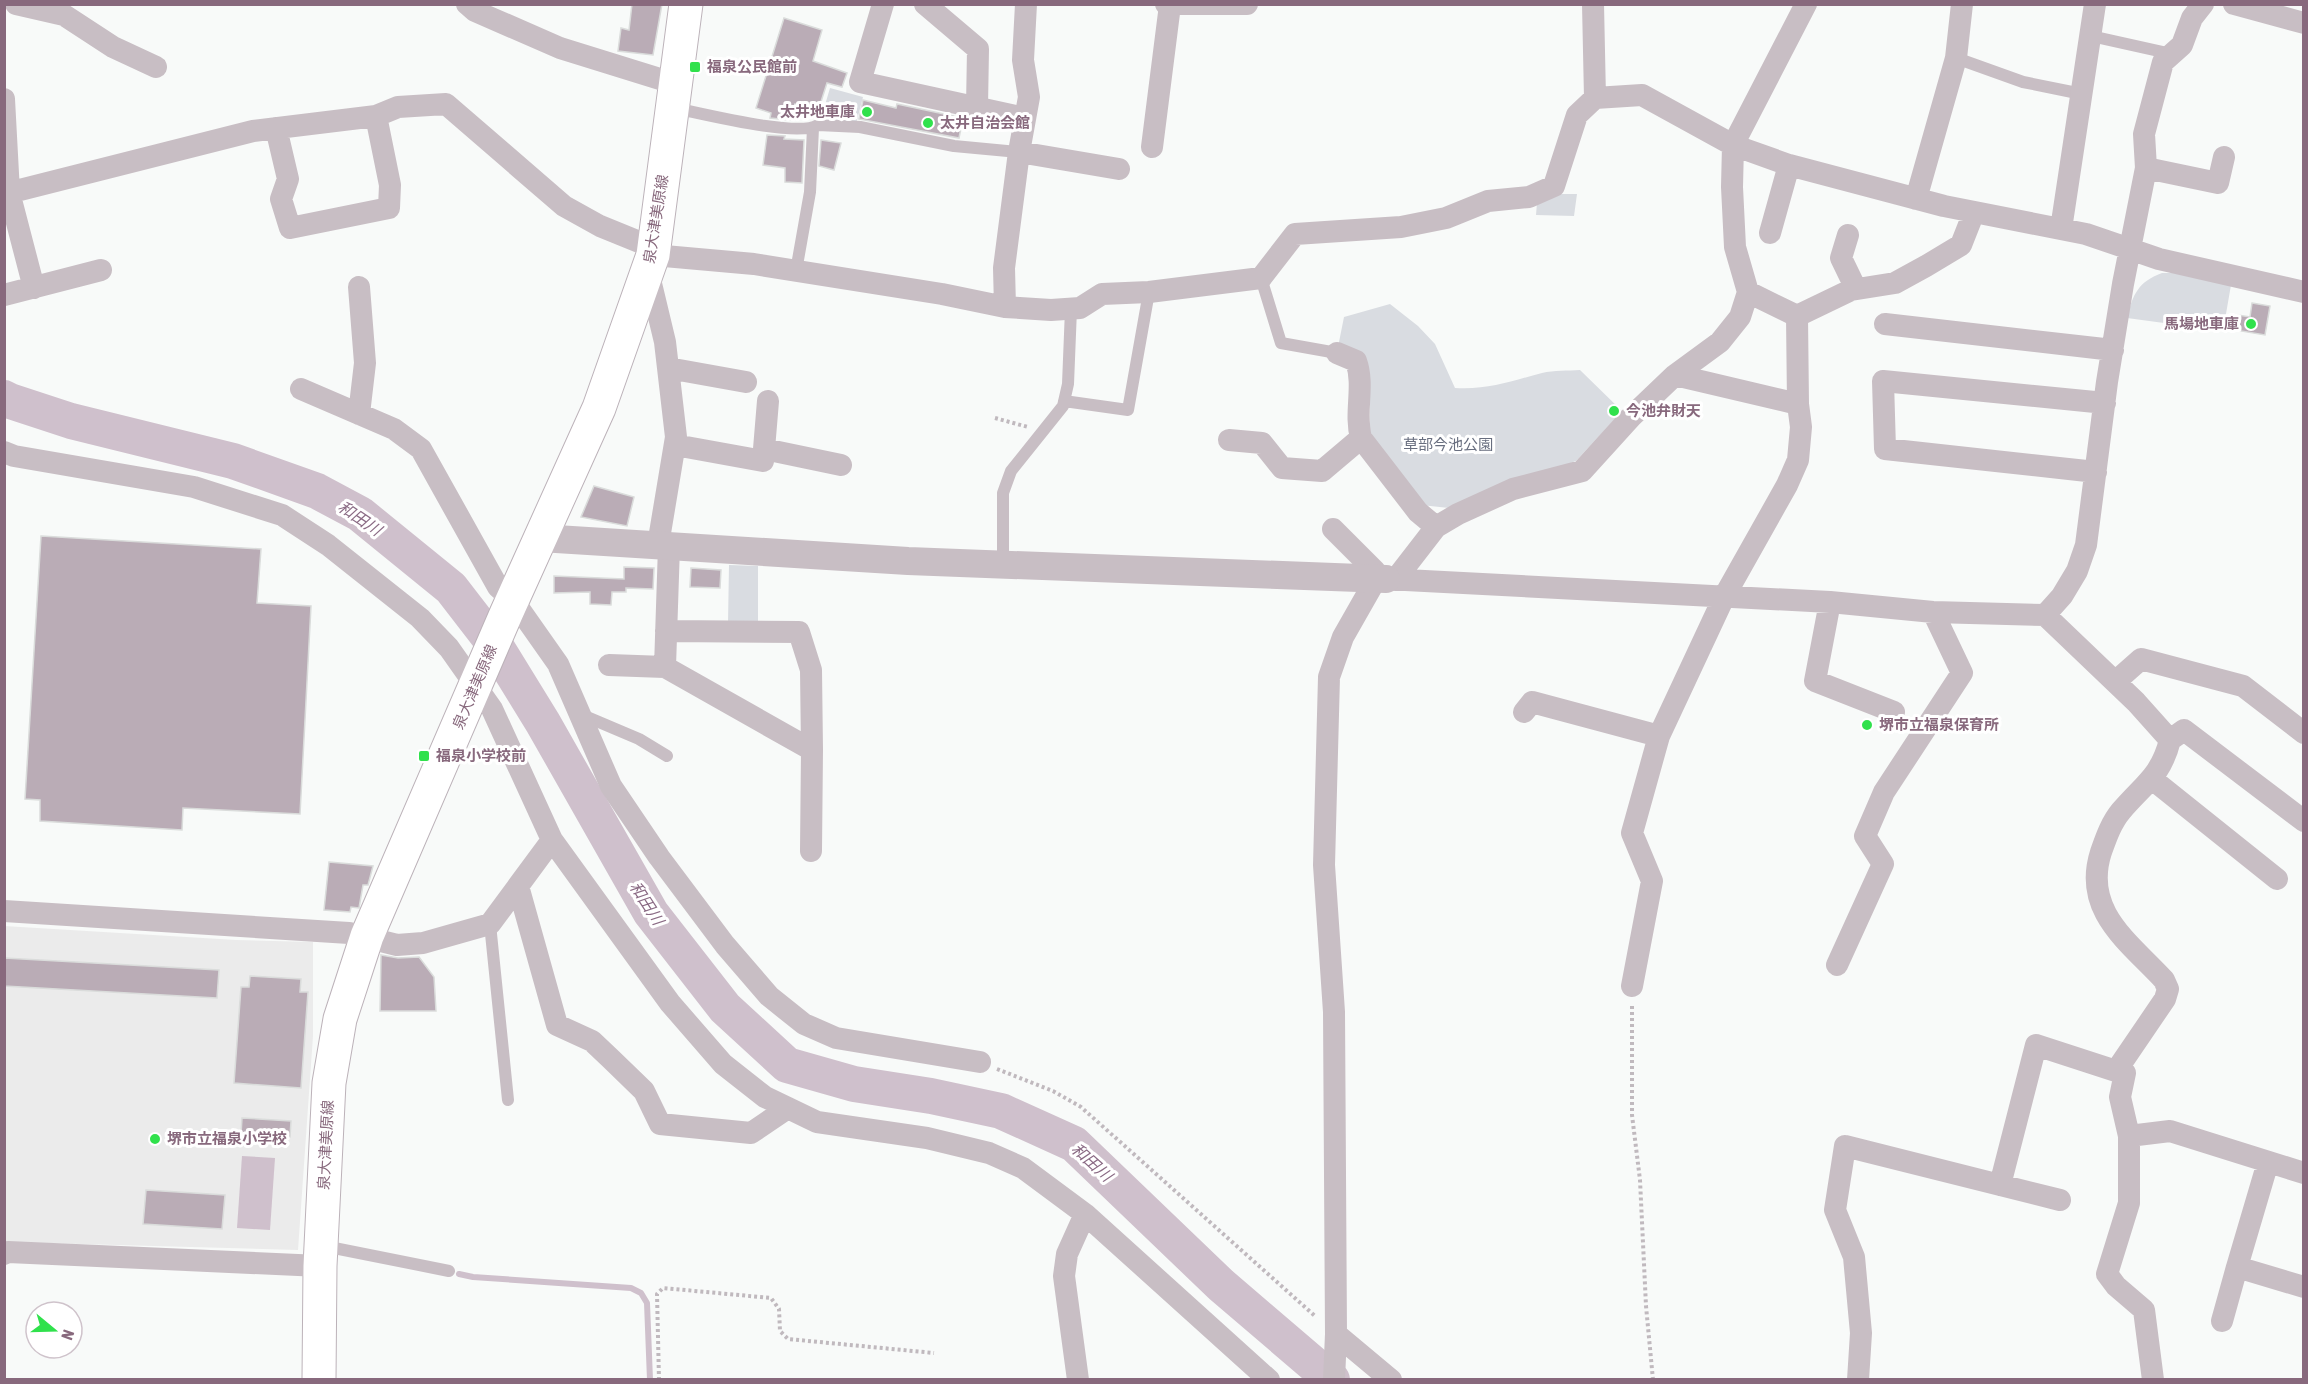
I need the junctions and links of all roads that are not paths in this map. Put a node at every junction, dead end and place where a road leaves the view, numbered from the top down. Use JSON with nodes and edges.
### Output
{"nodes":[{"id":1,"x":16,"y":4,"type":"edge"},
{"id":2,"x":467,"y":4,"type":"edge"},
{"id":3,"x":686,"y":4,"type":"edge"},
{"id":4,"x":883,"y":4,"type":"edge"},
{"id":5,"x":925,"y":4,"type":"edge"},
{"id":6,"x":1026,"y":4,"type":"edge"},
{"id":7,"x":1247,"y":4,"type":"edge"},
{"id":8,"x":1593,"y":4,"type":"edge"},
{"id":9,"x":1806,"y":4,"type":"edge"},
{"id":10,"x":1962,"y":4,"type":"edge"},
{"id":11,"x":2096,"y":4,"type":"edge"},
{"id":12,"x":2203,"y":4,"type":"edge"},
{"id":13,"x":2234,"y":4,"type":"edge"},
{"id":14,"x":1168,"y":5,"type":"edge"},
{"id":15,"x":1221,"y":5,"type":"edge"},
{"id":16,"x":64,"y":10,"type":"edge"},
{"id":17,"x":2304,"y":23,"type":"edge"},
{"id":18,"x":2091,"y":36,"type":"junction"},
{"id":19,"x":2172,"y":54,"type":"junction"},
{"id":20,"x":1956,"y":58,"type":"junction"},
{"id":21,"x":156,"y":67,"type":"dead end"},
{"id":22,"x":2082,"y":94,"type":"junction"},
{"id":23,"x":674,"y":95,"type":"junction"},
{"id":24,"x":1595,"y":98,"type":"junction"},
{"id":25,"x":4,"y":99,"type":"edge"},
{"id":26,"x":977,"y":107,"type":"junction"},
{"id":27,"x":5,"y":108,"type":"edge"},
{"id":28,"x":376,"y":116,"type":"junction"},
{"id":29,"x":1025,"y":118,"type":"junction"},
{"id":30,"x":276,"y":128,"type":"junction"},
{"id":31,"x":813,"y":128,"type":"junction"},
{"id":32,"x":1733,"y":145,"type":"junction"},
{"id":33,"x":1152,"y":147,"type":"dead end"},
{"id":34,"x":1019,"y":152,"type":"junction"},
{"id":35,"x":2224,"y":157,"type":"dead end"},
{"id":36,"x":1789,"y":165,"type":"junction"},
{"id":37,"x":2146,"y":168,"type":"junction"},
{"id":38,"x":1119,"y":169,"type":"dead end"},
{"id":39,"x":7,"y":193,"type":"edge"},
{"id":40,"x":1916,"y":199,"type":"junction"},
{"id":41,"x":1974,"y":212,"type":"junction"},
{"id":42,"x":2061,"y":229,"type":"junction"},
{"id":43,"x":1770,"y":233,"type":"dead end"},
{"id":44,"x":1848,"y":235,"type":"dead end"},
{"id":45,"x":2130,"y":249,"type":"junction"},
{"id":46,"x":652,"y":258,"type":"junction"},
{"id":47,"x":101,"y":270,"type":"dead end"},
{"id":48,"x":796,"y":271,"type":"junction"},
{"id":49,"x":1261,"y":278,"type":"junction"},
{"id":50,"x":359,"y":287,"type":"dead end"},
{"id":51,"x":34,"y":288,"type":"junction"},
{"id":52,"x":1856,"y":289,"type":"junction"},
{"id":53,"x":1149,"y":292,"type":"junction"},
{"id":54,"x":1748,"y":292,"type":"junction"},
{"id":55,"x":2304,"y":292,"type":"edge"},
{"id":56,"x":4,"y":295,"type":"edge"},
{"id":57,"x":1005,"y":307,"type":"junction"},
{"id":58,"x":1071,"y":309,"type":"junction"},
{"id":59,"x":1797,"y":316,"type":"junction"},
{"id":60,"x":1885,"y":324,"type":"dead end"},
{"id":61,"x":2113,"y":350,"type":"junction"},
{"id":62,"x":1336,"y":353,"type":"joint"},
{"id":63,"x":668,"y":368,"type":"junction"},
{"id":64,"x":1675,"y":375,"type":"junction"},
{"id":65,"x":746,"y":382,"type":"dead end"},
{"id":66,"x":300,"y":389,"type":"dead end"},
{"id":67,"x":768,"y":401,"type":"dead end"},
{"id":68,"x":2105,"y":403,"type":"junction"},
{"id":69,"x":1798,"y":404,"type":"junction"},
{"id":70,"x":1061,"y":407,"type":"junction"},
{"id":71,"x":359,"y":414,"type":"junction"},
{"id":72,"x":1361,"y":438,"type":"junction"},
{"id":73,"x":1229,"y":440,"type":"dead end"},
{"id":74,"x":675,"y":445,"type":"junction"},
{"id":75,"x":764,"y":449,"type":"junction"},
{"id":76,"x":4,"y":452,"type":"edge"},
{"id":77,"x":841,"y":465,"type":"dead end"},
{"id":78,"x":2096,"y":472,"type":"junction"},
{"id":79,"x":1436,"y":527,"type":"junction"},
{"id":80,"x":1334,"y":528,"type":"dead end"},
{"id":81,"x":540,"y":538,"type":"junction"},
{"id":82,"x":664,"y":546,"type":"junction"},
{"id":83,"x":1003,"y":565,"type":"junction"},
{"id":84,"x":1386,"y":579,"type":"junction"},
{"id":85,"x":1724,"y":597,"type":"junction"},
{"id":86,"x":1830,"y":602,"type":"junction"},
{"id":87,"x":510,"y":607,"type":"junction"},
{"id":88,"x":1933,"y":612,"type":"junction"},
{"id":89,"x":2046,"y":615,"type":"junction"},
{"id":90,"x":666,"y":631,"type":"junction"},
{"id":91,"x":609,"y":664,"type":"dead end"},
{"id":92,"x":665,"y":667,"type":"junction"},
{"id":93,"x":480,"y":678,"type":"junction"},
{"id":94,"x":2115,"y":682,"type":"junction"},
{"id":95,"x":1524,"y":712,"type":"dead end"},
{"id":96,"x":1894,"y":712,"type":"dead end"},
{"id":97,"x":579,"y":713,"type":"junction"},
{"id":98,"x":2304,"y":733,"type":"edge"},
{"id":99,"x":1659,"y":736,"type":"junction"},
{"id":100,"x":2170,"y":740,"type":"junction"},
{"id":101,"x":812,"y":750,"type":"junction"},
{"id":102,"x":667,"y":756,"type":"dead end"},
{"id":103,"x":2152,"y":779,"type":"junction"},
{"id":104,"x":2304,"y":820,"type":"edge"},
{"id":105,"x":552,"y":840,"type":"junction"},
{"id":106,"x":811,"y":851,"type":"dead end"},
{"id":107,"x":2277,"y":879,"type":"dead end"},
{"id":108,"x":518,"y":886,"type":"junction"},
{"id":109,"x":4,"y":911,"type":"edge"},
{"id":110,"x":490,"y":924,"type":"junction"},
{"id":111,"x":367,"y":936,"type":"junction"},
{"id":112,"x":1837,"y":965,"type":"dead end"},
{"id":113,"x":1632,"y":986,"type":"road end"},
{"id":114,"x":980,"y":1062,"type":"road end"},
{"id":115,"x":2116,"y":1071,"type":"junction"},
{"id":116,"x":508,"y":1100,"type":"dead end"},
{"id":117,"x":788,"y":1108,"type":"junction"},
{"id":118,"x":2129,"y":1136,"type":"junction"},
{"id":119,"x":2268,"y":1162,"type":"junction"},
{"id":120,"x":2304,"y":1173,"type":"edge"},
{"id":121,"x":2000,"y":1185,"type":"junction"},
{"id":122,"x":2060,"y":1200,"type":"dead end"},
{"id":123,"x":1085,"y":1214,"type":"junction"},
{"id":124,"x":4,"y":1254,"type":"edge"},
{"id":125,"x":321,"y":1256,"type":"junction"},
{"id":126,"x":2237,"y":1267,"type":"junction"},
{"id":127,"x":449,"y":1271,"type":"dead end"},
{"id":128,"x":2304,"y":1287,"type":"edge"},
{"id":129,"x":2222,"y":1320,"type":"dead end"},
{"id":130,"x":1336,"y":1339,"type":"junction"},
{"id":131,"x":319,"y":1380,"type":"edge"},
{"id":132,"x":1078,"y":1380,"type":"edge"},
{"id":133,"x":1269,"y":1380,"type":"edge"},
{"id":134,"x":1334,"y":1380,"type":"edge"},
{"id":135,"x":1391,"y":1380,"type":"edge"},
{"id":136,"x":1858,"y":1380,"type":"edge"},
{"id":137,"x":2153,"y":1380,"type":"edge"}],
"edges":[{"from":1,"to":16,"type":"street"},
{"from":2,"to":23,"type":"street"},
{"from":3,"to":23,"type":"main road","name":"泉大津美原線"},
{"from":4,"to":26,"type":"street"},
{"from":5,"to":26,"type":"street"},
{"from":6,"to":29,"type":"street"},
{"from":7,"to":15,"type":"street"},
{"from":8,"to":24,"type":"street"},
{"from":9,"to":32,"type":"street"},
{"from":10,"to":20,"type":"street"},
{"from":11,"to":18,"type":"street"},
{"from":12,"to":19,"type":"street"},
{"from":13,"to":17,"type":"street"},
{"from":14,"to":15,"type":"street"},
{"from":14,"to":33,"type":"street"},
{"from":16,"to":21,"type":"street"},
{"from":18,"to":19,"type":"lane"},
{"from":18,"to":22,"type":"street"},
{"from":19,"to":37,"type":"street"},
{"from":20,"to":22,"type":"lane"},
{"from":20,"to":40,"type":"street"},
{"from":22,"to":42,"type":"street"},
{"from":23,"to":31,"type":"lane"},
{"from":23,"to":46,"type":"main road","name":"泉大津美原線"},
{"from":24,"to":32,"type":"street"},
{"from":24,"to":49,"type":"street"},
{"from":25,"to":27,"type":"street"},
{"from":26,"to":29,"type":"street"},
{"from":27,"to":39,"type":"street"},
{"from":28,"to":30,"type":"street"},
{"from":28,"to":30,"type":"street"},
{"from":28,"to":46,"type":"street"},
{"from":29,"to":34,"type":"street"},
{"from":30,"to":39,"type":"street"},
{"from":31,"to":34,"type":"lane"},
{"from":31,"to":48,"type":"lane"},
{"from":32,"to":36,"type":"street"},
{"from":32,"to":54,"type":"street"},
{"from":34,"to":38,"type":"street"},
{"from":34,"to":57,"type":"street"},
{"from":35,"to":37,"type":"street"},
{"from":36,"to":40,"type":"street"},
{"from":36,"to":43,"type":"street"},
{"from":37,"to":45,"type":"street"},
{"from":39,"to":51,"type":"street"},
{"from":40,"to":41,"type":"street"},
{"from":41,"to":42,"type":"street"},
{"from":41,"to":52,"type":"street"},
{"from":42,"to":45,"type":"street"},
{"from":44,"to":52,"type":"street"},
{"from":45,"to":55,"type":"street"},
{"from":45,"to":61,"type":"street"},
{"from":46,"to":48,"type":"street"},
{"from":46,"to":63,"type":"street"},
{"from":46,"to":81,"type":"main road","name":"泉大津美原線"},
{"from":47,"to":51,"type":"street"},
{"from":48,"to":57,"type":"street"},
{"from":49,"to":53,"type":"street"},
{"from":49,"to":62,"type":"lane"},
{"from":50,"to":71,"type":"street"},
{"from":51,"to":56,"type":"street"},
{"from":52,"to":59,"type":"street"},
{"from":53,"to":58,"type":"street"},
{"from":53,"to":70,"type":"lane"},
{"from":54,"to":59,"type":"street"},
{"from":54,"to":64,"type":"street"},
{"from":57,"to":58,"type":"street"},
{"from":58,"to":70,"type":"lane"},
{"from":59,"to":69,"type":"street"},
{"from":60,"to":61,"type":"street"},
{"from":61,"to":68,"type":"street"},
{"from":62,"to":72,"type":"street"},
{"from":63,"to":65,"type":"street"},
{"from":63,"to":74,"type":"street"},
{"from":64,"to":69,"type":"street"},
{"from":64,"to":79,"type":"street"},
{"from":66,"to":71,"type":"street"},
{"from":67,"to":75,"type":"street"},
{"from":68,"to":78,"type":"street"},
{"from":68,"to":78,"type":"street"},
{"from":69,"to":85,"type":"street"},
{"from":70,"to":83,"type":"lane"},
{"from":71,"to":87,"type":"street"},
{"from":72,"to":73,"type":"street"},
{"from":72,"to":79,"type":"street"},
{"from":74,"to":75,"type":"street"},
{"from":74,"to":82,"type":"street"},
{"from":75,"to":77,"type":"street"},
{"from":76,"to":93,"type":"street"},
{"from":78,"to":89,"type":"street"},
{"from":79,"to":84,"type":"street"},
{"from":80,"to":84,"type":"street"},
{"from":81,"to":82,"type":"street"},
{"from":81,"to":87,"type":"main road","name":"泉大津美原線"},
{"from":82,"to":83,"type":"street"},
{"from":82,"to":90,"type":"street"},
{"from":83,"to":84,"type":"street"},
{"from":84,"to":85,"type":"street"},
{"from":84,"to":130,"type":"street"},
{"from":85,"to":86,"type":"street"},
{"from":85,"to":99,"type":"street"},
{"from":86,"to":88,"type":"street"},
{"from":86,"to":96,"type":"street"},
{"from":87,"to":93,"type":"main road","name":"泉大津美原線"},
{"from":87,"to":97,"type":"street"},
{"from":88,"to":89,"type":"street"},
{"from":88,"to":112,"type":"street"},
{"from":89,"to":94,"type":"street"},
{"from":90,"to":92,"type":"street"},
{"from":90,"to":101,"type":"street"},
{"from":91,"to":92,"type":"street"},
{"from":92,"to":101,"type":"street"},
{"from":93,"to":105,"type":"street"},
{"from":93,"to":111,"type":"main road","name":"泉大津美原線"},
{"from":94,"to":98,"type":"street"},
{"from":94,"to":100,"type":"street"},
{"from":95,"to":99,"type":"street"},
{"from":97,"to":102,"type":"lane"},
{"from":97,"to":114,"type":"street"},
{"from":99,"to":113,"type":"street"},
{"from":100,"to":103,"type":"street"},
{"from":100,"to":104,"type":"street"},
{"from":101,"to":106,"type":"street"},
{"from":103,"to":107,"type":"street"},
{"from":103,"to":115,"type":"street"},
{"from":105,"to":108,"type":"street"},
{"from":105,"to":117,"type":"street"},
{"from":108,"to":110,"type":"street"},
{"from":108,"to":117,"type":"street"},
{"from":109,"to":111,"type":"street"},
{"from":110,"to":111,"type":"street"},
{"from":110,"to":116,"type":"lane"},
{"from":111,"to":125,"type":"main road","name":"泉大津美原線"},
{"from":115,"to":118,"type":"street"},
{"from":115,"to":121,"type":"street"},
{"from":117,"to":123,"type":"street"},
{"from":118,"to":119,"type":"street"},
{"from":118,"to":137,"type":"street"},
{"from":119,"to":120,"type":"street"},
{"from":119,"to":126,"type":"street"},
{"from":121,"to":122,"type":"street"},
{"from":121,"to":136,"type":"street"},
{"from":123,"to":132,"type":"street"},
{"from":123,"to":133,"type":"street"},
{"from":124,"to":125,"type":"street"},
{"from":125,"to":127,"type":"lane"},
{"from":125,"to":131,"type":"main road","name":"泉大津美原線"},
{"from":126,"to":128,"type":"street"},
{"from":126,"to":129,"type":"street"},
{"from":130,"to":134,"type":"street"},
{"from":130,"to":135,"type":"street"}]}
